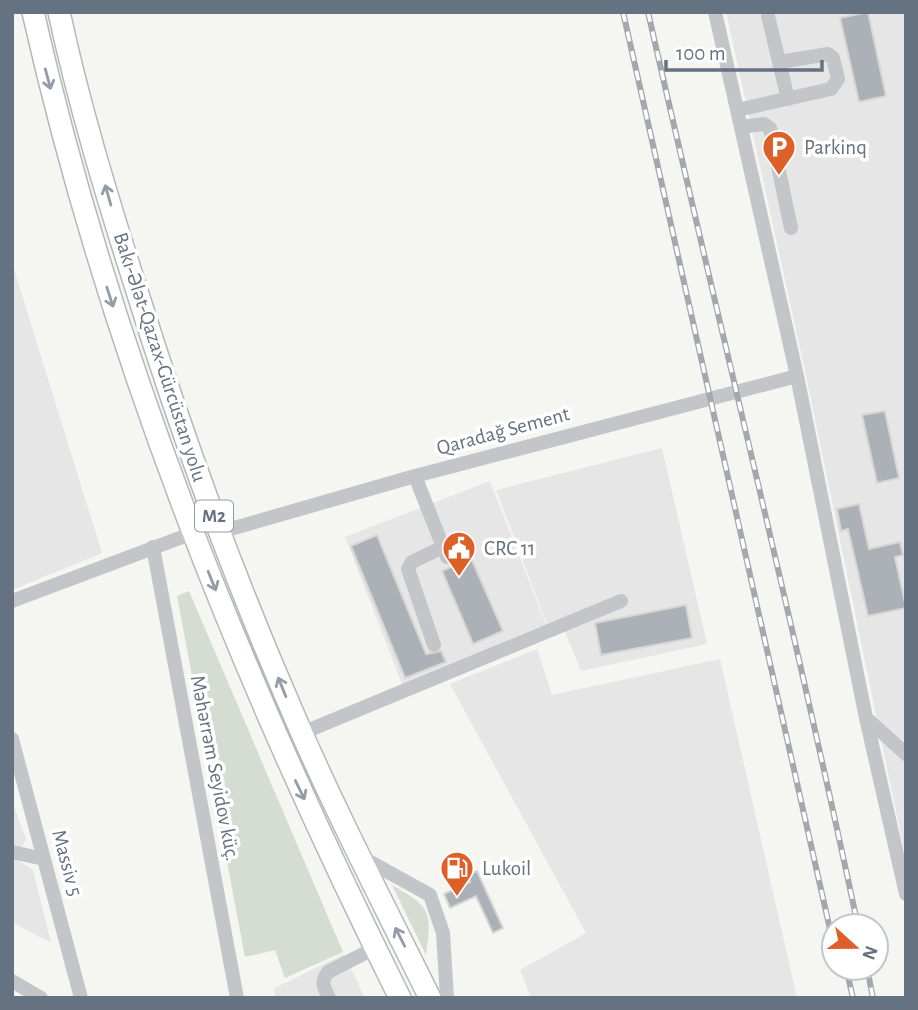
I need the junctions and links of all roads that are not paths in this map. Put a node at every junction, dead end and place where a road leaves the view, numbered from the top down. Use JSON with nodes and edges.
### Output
{"nodes":[{"id":1,"x":33,"y":12,"type":"edge"},
{"id":2,"x":59,"y":12,"type":"edge"},
{"id":3,"x":715,"y":12,"type":"edge"},
{"id":4,"x":768,"y":16,"type":"dead end"},
{"id":5,"x":780,"y":62,"type":"junction"},
{"id":6,"x":788,"y":99,"type":"junction"},
{"id":7,"x":737,"y":110,"type":"junction"},
{"id":8,"x":741,"y":127,"type":"junction"},
{"id":9,"x":791,"y":228,"type":"dead end"},
{"id":10,"x":797,"y":376,"type":"junction"},
{"id":11,"x":415,"y":476,"type":"junction"},
{"id":12,"x":220,"y":532,"type":"junction"},
{"id":13,"x":192,"y":533,"type":"junction"},
{"id":14,"x":153,"y":547,"type":"junction"},
{"id":15,"x":12,"y":601,"type":"edge"},
{"id":16,"x":621,"y":601,"type":"dead end"},
{"id":17,"x":434,"y":645,"type":"dead end"},
{"id":18,"x":866,"y":718,"type":"junction"},
{"id":19,"x":302,"y":733,"type":"junction"},
{"id":20,"x":12,"y":739,"type":"edge"},
{"id":21,"x":906,"y":754,"type":"edge"},
{"id":22,"x":12,"y":852,"type":"edge"},
{"id":23,"x":361,"y":857,"type":"junction"},
{"id":24,"x":44,"y":859,"type":"junction"},
{"id":25,"x":906,"y":894,"type":"edge"},
{"id":26,"x":375,"y":948,"type":"junction"},
{"id":27,"x":12,"y":981,"type":"edge"},
{"id":28,"x":41,"y":998,"type":"edge"},
{"id":29,"x":81,"y":998,"type":"edge"},
{"id":30,"x":237,"y":998,"type":"edge"},
{"id":31,"x":329,"y":998,"type":"edge"},
{"id":32,"x":400,"y":998,"type":"edge"},
{"id":33,"x":430,"y":998,"type":"edge"},
{"id":34,"x":447,"y":998,"type":"edge"}],
"edges":[{"from":1,"to":13,"type":"highway","name":"Bakı-Ələt-Qazax-Gürcüstan yolu","number":"M2","one_way":true},
{"from":12,"to":2,"type":"highway","name":"Bakı-Ələt-Qazax-Gürcüstan yolu","number":"M2","one_way":true},
{"from":3,"to":7,"type":"street"},
{"from":4,"to":5,"type":"street"},
{"from":5,"to":6,"type":"street"},
{"from":5,"to":6,"type":"street"},
{"from":6,"to":7,"type":"street"},
{"from":7,"to":8,"type":"street"},
{"from":8,"to":9,"type":"street"},
{"from":8,"to":10,"type":"street"},
{"from":10,"to":11,"type":"street","name":"Qaradağ Sement"},
{"from":10,"to":18,"type":"street"},
{"from":11,"to":12,"type":"street","name":"Qaradağ Sement"},
{"from":11,"to":17,"type":"street"},
{"from":19,"to":12,"type":"highway","name":"Bakı-Ələt-Qazax-Gürcüstan yolu","number":"M2","one_way":true},
{"from":13,"to":14,"type":"street"},
{"from":13,"to":26,"type":"highway","name":"Bakı-Ələt-Qazax-Gürcüstan yolu","number":"M2","one_way":true},
{"from":14,"to":15,"type":"street"},
{"from":14,"to":30,"type":"street","name":"Məhərrəm Seyidov küç."},
{"from":16,"to":19,"type":"street"},
{"from":18,"to":21,"type":"street"},
{"from":18,"to":25,"type":"street"},
{"from":19,"to":23,"type":"highway","name":"Bakı-Ələt-Qazax-Gürcüstan yolu","number":"M2"},
{"from":20,"to":24,"type":"street","name":"Massiv 5"},
{"from":22,"to":24,"type":"street"},
{"from":33,"to":23,"type":"highway","name":"Bakı-Ələt-Qazax-Gürcüstan yolu","number":"M2","one_way":true},
{"from":23,"to":34,"type":"street"},
{"from":24,"to":29,"type":"street","name":"Massiv 5"},
{"from":26,"to":31,"type":"street"},
{"from":26,"to":32,"type":"highway","name":"Bakı-Ələt-Qazax-Gürcüstan yolu","number":"M2"},
{"from":27,"to":28,"type":"street"}]}
